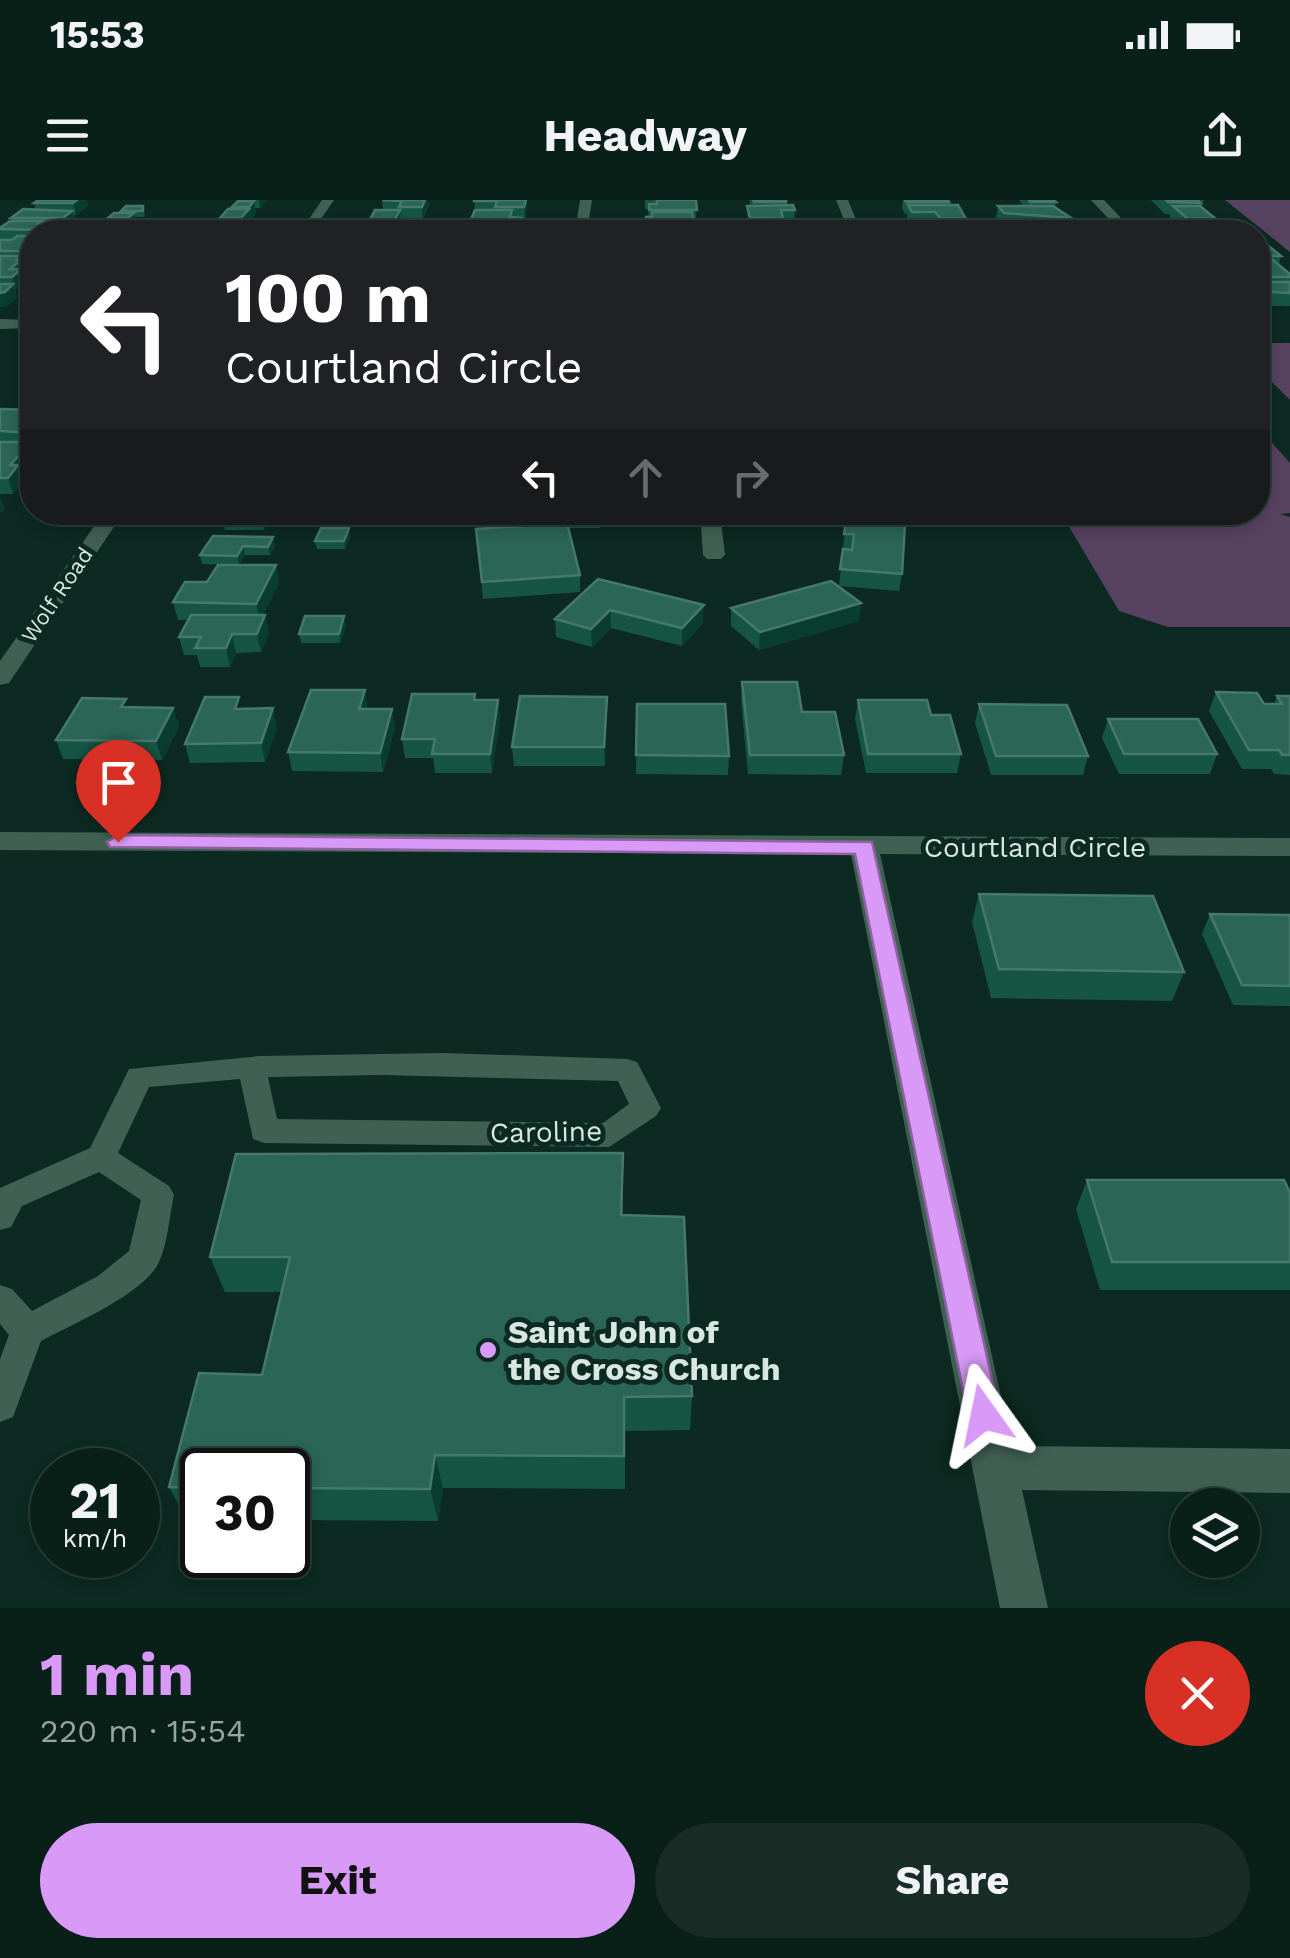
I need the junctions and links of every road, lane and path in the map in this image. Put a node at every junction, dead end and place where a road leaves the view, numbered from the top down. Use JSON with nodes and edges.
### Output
{"nodes":[{"id":1,"x":1096,"y":200,"type":"edge"},
{"id":2,"x":1116,"y":220,"type":"edge"},
{"id":3,"x":105,"y":525,"type":"edge"},
{"id":4,"x":711,"y":525,"type":"edge"},
{"id":5,"x":714,"y":555,"type":"dead end"},
{"id":6,"x":0,"y":677,"type":"edge"},
{"id":7,"x":0,"y":841,"type":"edge"},
{"id":8,"x":864,"y":847,"type":"junction"},
{"id":9,"x":1290,"y":847,"type":"edge"},
{"id":10,"x":252,"y":1068,"type":"junction"},
{"id":11,"x":100,"y":1157,"type":"junction"},
{"id":12,"x":0,"y":1217,"type":"edge"},
{"id":13,"x":0,"y":1300,"type":"edge"},
{"id":14,"x":28,"y":1331,"type":"junction"},
{"id":15,"x":0,"y":1405,"type":"edge"},
{"id":16,"x":996,"y":1468,"type":"junction"},
{"id":17,"x":1290,"y":1471,"type":"edge"},
{"id":18,"x":1024,"y":1608,"type":"edge"}],
"edges":[{"from":1,"to":2,"type":"street"},
{"from":3,"to":6,"type":"street","name":"Wolf Road"},
{"from":4,"to":5,"type":"street"},
{"from":7,"to":8,"type":"street","name":"Courtland Circle"},
{"from":8,"to":9,"type":"street","name":"Courtland Circle"},
{"from":8,"to":16,"type":"street"},
{"from":10,"to":10,"type":"lane","name":"Caroline"},
{"from":10,"to":11,"type":"lane","name":"Caroline"},
{"from":11,"to":12,"type":"lane"},
{"from":11,"to":14,"type":"lane"},
{"from":13,"to":14,"type":"lane"},
{"from":14,"to":15,"type":"lane"},
{"from":16,"to":17,"type":"street"},
{"from":16,"to":18,"type":"street"}]}
